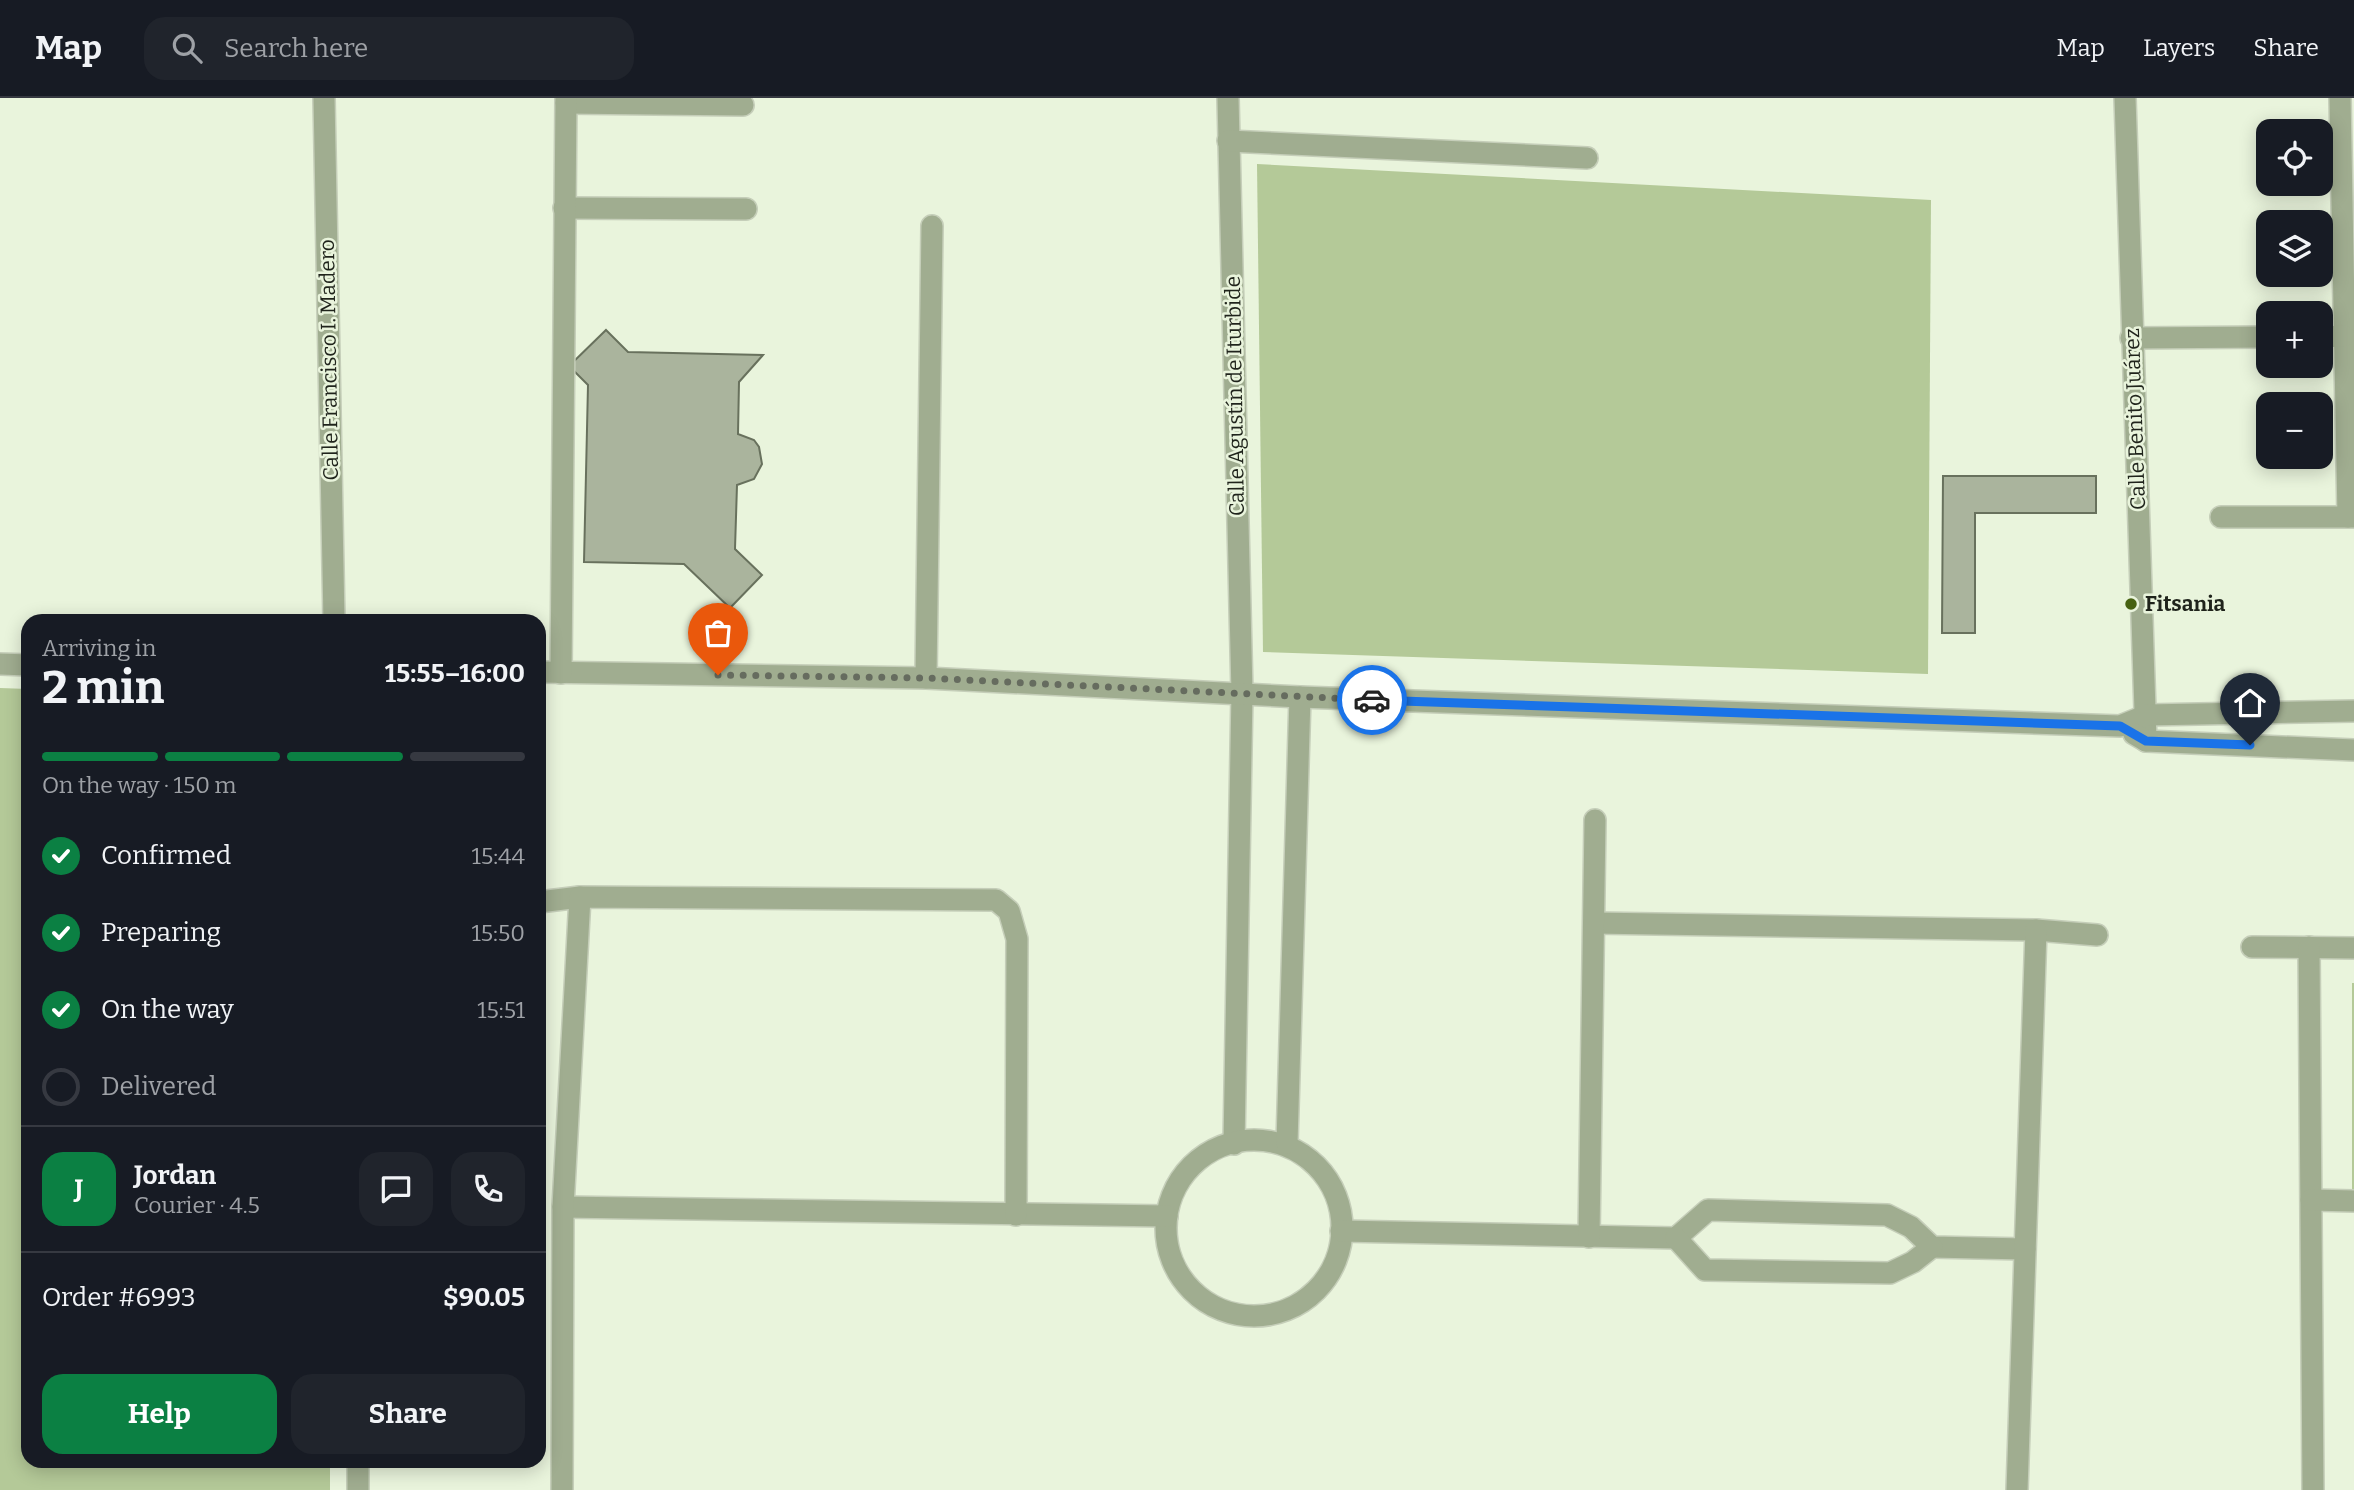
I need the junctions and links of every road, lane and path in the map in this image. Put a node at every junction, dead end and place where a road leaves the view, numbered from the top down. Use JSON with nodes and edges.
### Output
{"nodes":[{"id":1,"x":324,"y":98,"type":"edge"},
{"id":2,"x":1228,"y":98,"type":"edge"},
{"id":3,"x":2125,"y":98,"type":"edge"},
{"id":4,"x":2340,"y":98,"type":"edge"},
{"id":5,"x":566,"y":101,"type":"edge"},
{"id":6,"x":743,"y":105,"type":"dead end"},
{"id":7,"x":1228,"y":141,"type":"junction"},
{"id":8,"x":1587,"y":158,"type":"dead end"},
{"id":9,"x":564,"y":208,"type":"junction"},
{"id":10,"x":746,"y":209,"type":"dead end"},
{"id":11,"x":932,"y":226,"type":"dead end"},
{"id":12,"x":2348,"y":259,"type":"edge"},
{"id":13,"x":2333,"y":336,"type":"edge"},
{"id":14,"x":2344,"y":336,"type":"junction"},
{"id":15,"x":2256,"y":337,"type":"edge"},
{"id":16,"x":2131,"y":338,"type":"junction"},
{"id":17,"x":2221,"y":517,"type":"dead end"},
{"id":18,"x":2351,"y":517,"type":"edge"},
{"id":19,"x":334,"y":614,"type":"edge"},
{"id":20,"x":0,"y":664,"type":"edge"},
{"id":21,"x":21,"y":665,"type":"edge"},
{"id":22,"x":546,"y":672,"type":"edge"},
{"id":23,"x":561,"y":673,"type":"junction"},
{"id":24,"x":926,"y":678,"type":"junction"},
{"id":25,"x":1242,"y":694,"type":"junction"},
{"id":26,"x":1300,"y":697,"type":"junction"},
{"id":27,"x":2354,"y":710,"type":"edge"},
{"id":28,"x":2147,"y":715,"type":"junction"},
{"id":29,"x":2120,"y":726,"type":"junction"},
{"id":30,"x":2146,"y":741,"type":"junction"},
{"id":31,"x":2354,"y":750,"type":"edge"},
{"id":32,"x":1595,"y":820,"type":"dead end"},
{"id":33,"x":580,"y":897,"type":"junction"},
{"id":34,"x":546,"y":901,"type":"edge"},
{"id":35,"x":1594,"y":923,"type":"junction"},
{"id":36,"x":2036,"y":930,"type":"junction"},
{"id":37,"x":2097,"y":935,"type":"dead end"},
{"id":38,"x":2252,"y":947,"type":"dead end"},
{"id":39,"x":2309,"y":947,"type":"junction"},
{"id":40,"x":2354,"y":948,"type":"edge"},
{"id":41,"x":1287,"y":1143,"type":"junction"},
{"id":42,"x":1234,"y":1144,"type":"junction"},
{"id":43,"x":2311,"y":1200,"type":"junction"},
{"id":44,"x":2354,"y":1201,"type":"edge"},
{"id":45,"x":563,"y":1208,"type":"junction"},
{"id":46,"x":1016,"y":1215,"type":"junction"},
{"id":47,"x":1167,"y":1216,"type":"junction"},
{"id":48,"x":1341,"y":1231,"type":"junction"},
{"id":49,"x":1589,"y":1237,"type":"junction"},
{"id":50,"x":1676,"y":1238,"type":"junction"},
{"id":51,"x":1932,"y":1247,"type":"junction"},
{"id":52,"x":2025,"y":1249,"type":"junction"},
{"id":53,"x":358,"y":1468,"type":"edge"},
{"id":54,"x":358,"y":1490,"type":"edge"},
{"id":55,"x":562,"y":1490,"type":"edge"},
{"id":56,"x":2017,"y":1490,"type":"edge"},
{"id":57,"x":2313,"y":1490,"type":"edge"}],
"edges":[{"from":1,"to":19,"type":"street","name":"Calle Francisco I. Madero"},
{"from":2,"to":7,"type":"street","name":"Calle Agustín de Iturbide"},
{"from":3,"to":16,"type":"street","name":"Calle Benito Juárez"},
{"from":4,"to":12,"type":"street"},
{"from":5,"to":6,"type":"street"},
{"from":5,"to":9,"type":"street"},
{"from":7,"to":8,"type":"street"},
{"from":7,"to":25,"type":"street","name":"Calle Agustín de Iturbide"},
{"from":9,"to":10,"type":"street"},
{"from":9,"to":23,"type":"street"},
{"from":11,"to":24,"type":"street"},
{"from":12,"to":14,"type":"street"},
{"from":13,"to":14,"type":"street"},
{"from":14,"to":18,"type":"street"},
{"from":15,"to":16,"type":"street"},
{"from":16,"to":28,"type":"street","name":"Calle Benito Juárez"},
{"from":17,"to":18,"type":"street"},
{"from":20,"to":21,"type":"street"},
{"from":22,"to":23,"type":"street"},
{"from":23,"to":24,"type":"street"},
{"from":24,"to":25,"type":"street"},
{"from":25,"to":26,"type":"street"},
{"from":25,"to":42,"type":"street","name":"Calle Agustín de Iturbide"},
{"from":26,"to":29,"type":"street"},
{"from":26,"to":41,"type":"street"},
{"from":27,"to":28,"type":"street"},
{"from":28,"to":29,"type":"street"},
{"from":28,"to":30,"type":"street","name":"Calle Benito Juárez"},
{"from":29,"to":30,"type":"street"},
{"from":30,"to":31,"type":"street"},
{"from":32,"to":35,"type":"street"},
{"from":33,"to":34,"type":"street"},
{"from":33,"to":45,"type":"street"},
{"from":33,"to":46,"type":"street"},
{"from":35,"to":36,"type":"street"},
{"from":35,"to":49,"type":"street"},
{"from":36,"to":37,"type":"street"},
{"from":36,"to":52,"type":"street"},
{"from":38,"to":39,"type":"street"},
{"from":39,"to":40,"type":"street"},
{"from":39,"to":43,"type":"street"},
{"from":41,"to":42,"type":"street"},
{"from":41,"to":48,"type":"street"},
{"from":42,"to":47,"type":"street"},
{"from":43,"to":44,"type":"street"},
{"from":43,"to":57,"type":"street"},
{"from":45,"to":46,"type":"street"},
{"from":45,"to":55,"type":"street"},
{"from":46,"to":47,"type":"street"},
{"from":47,"to":48,"type":"street"},
{"from":48,"to":49,"type":"street"},
{"from":49,"to":50,"type":"street"},
{"from":50,"to":51,"type":"street"},
{"from":50,"to":51,"type":"street"},
{"from":51,"to":52,"type":"street"},
{"from":52,"to":56,"type":"street"},
{"from":53,"to":54,"type":"street"}]}
